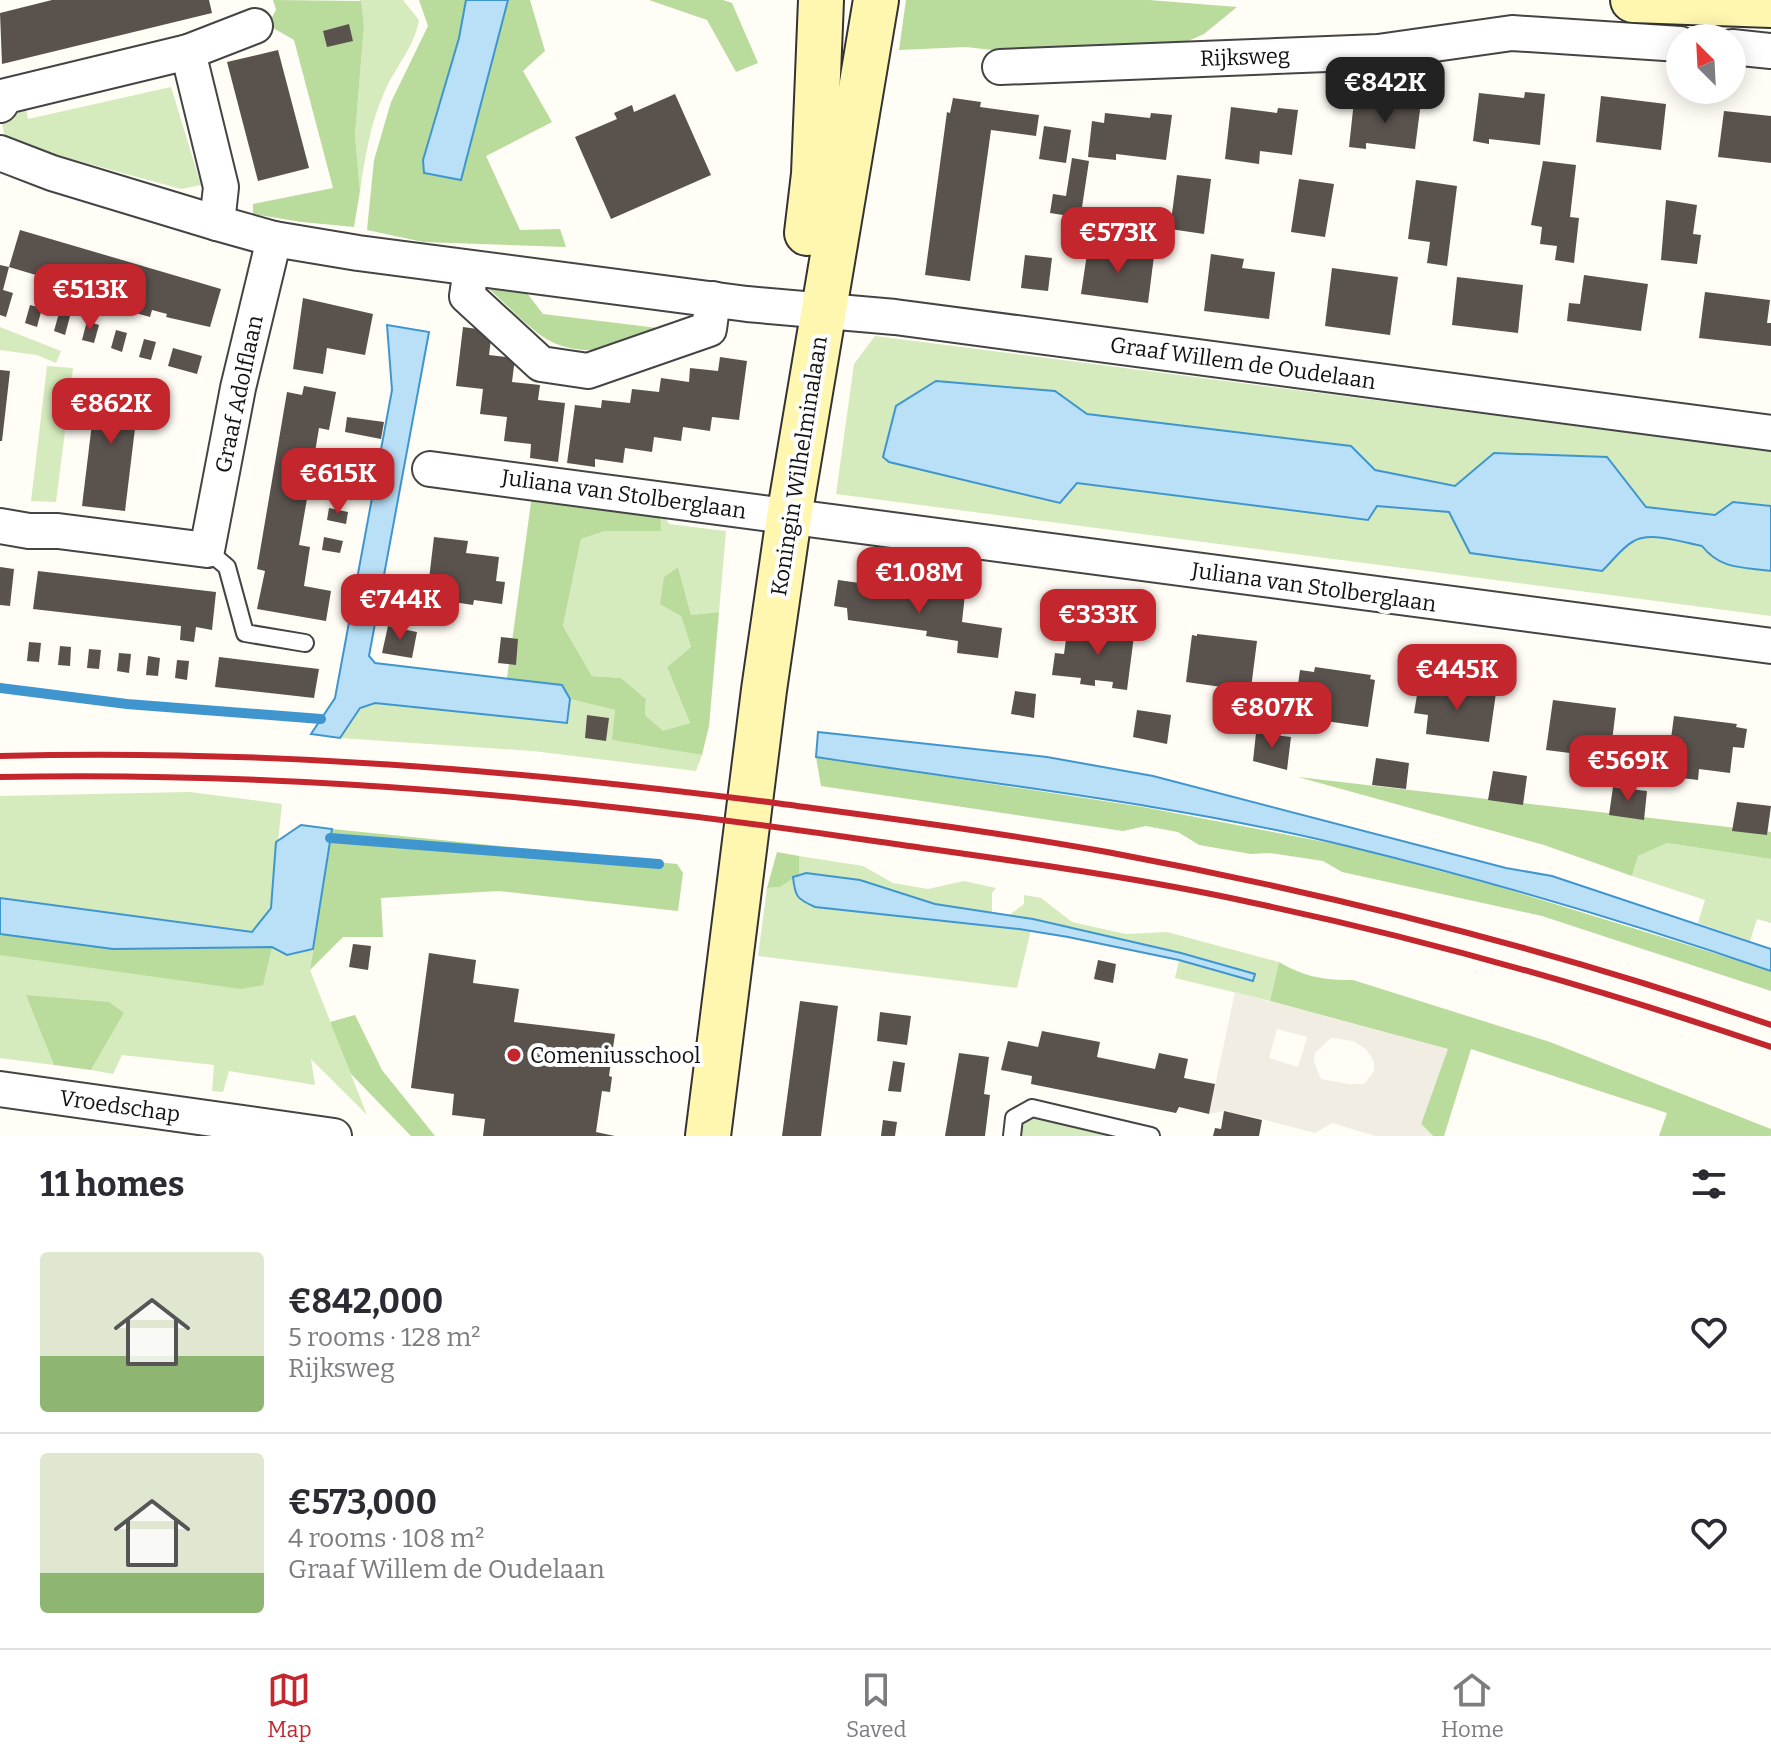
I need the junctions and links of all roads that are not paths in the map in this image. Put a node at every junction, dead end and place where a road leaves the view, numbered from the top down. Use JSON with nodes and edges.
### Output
{"nodes":[{"id":1,"x":821,"y":0,"type":"edge"},
{"id":2,"x":876,"y":0,"type":"edge"},
{"id":3,"x":1633,"y":0,"type":"edge"},
{"id":4,"x":1771,"y":5,"type":"edge"},
{"id":5,"x":255,"y":26,"type":"dead end"},
{"id":6,"x":1666,"y":43,"type":"edge"},
{"id":7,"x":1746,"y":48,"type":"edge"},
{"id":8,"x":1771,"y":51,"type":"edge"},
{"id":9,"x":188,"y":52,"type":"junction"},
{"id":10,"x":1000,"y":67,"type":"dead end"},
{"id":11,"x":0,"y":105,"type":"edge"},
{"id":12,"x":0,"y":153,"type":"edge"},
{"id":13,"x":217,"y":223,"type":"junction"},
{"id":14,"x":274,"y":239,"type":"junction"},
{"id":15,"x":471,"y":269,"type":"junction"},
{"id":16,"x":713,"y":299,"type":"junction"},
{"id":17,"x":810,"y":309,"type":"junction"},
{"id":18,"x":1771,"y":433,"type":"edge"},
{"id":19,"x":430,"y":469,"type":"dead end"},
{"id":20,"x":778,"y":515,"type":"junction"},
{"id":21,"x":0,"y":526,"type":"edge"},
{"id":22,"x":207,"y":550,"type":"junction"},
{"id":23,"x":305,"y":643,"type":"dead end"},
{"id":24,"x":1771,"y":646,"type":"edge"},
{"id":25,"x":723,"y":934,"type":"junction"},
{"id":26,"x":0,"y":1089,"type":"edge"},
{"id":27,"x":334,"y":1136,"type":"edge"},
{"id":28,"x":688,"y":1136,"type":"edge"},
{"id":29,"x":708,"y":1136,"type":"edge"},
{"id":30,"x":1012,"y":1136,"type":"edge"},
{"id":31,"x":1151,"y":1136,"type":"edge"}],
"edges":[{"from":1,"to":17,"type":"main road","name":"Koningin Wilhelminalaan"},
{"from":2,"to":17,"type":"main road","name":"Koningin Wilhelminalaan"},
{"from":3,"to":4,"type":"main road"},
{"from":5,"to":9,"type":"street"},
{"from":6,"to":10,"type":"street","name":"Rijksweg"},
{"from":7,"to":8,"type":"street"},
{"from":9,"to":11,"type":"street"},
{"from":9,"to":13,"type":"street"},
{"from":12,"to":13,"type":"street","name":"Graaf Willem de Oudelaan"},
{"from":13,"to":14,"type":"street","name":"Graaf Willem de Oudelaan"},
{"from":14,"to":15,"type":"street","name":"Graaf Willem de Oudelaan"},
{"from":14,"to":22,"type":"street","name":"Graaf Adolflaan"},
{"from":15,"to":16,"type":"street","name":"Graaf Willem de Oudelaan"},
{"from":15,"to":16,"type":"street"},
{"from":16,"to":17,"type":"street","name":"Graaf Willem de Oudelaan"},
{"from":17,"to":18,"type":"street","name":"Graaf Willem de Oudelaan"},
{"from":17,"to":20,"type":"main road","name":"Koningin Wilhelminalaan"},
{"from":19,"to":20,"type":"street","name":"Juliana van Stolberglaan"},
{"from":20,"to":24,"type":"street","name":"Juliana van Stolberglaan"},
{"from":20,"to":25,"type":"main road","name":"Koningin Wilhelminalaan"},
{"from":21,"to":22,"type":"street"},
{"from":22,"to":23,"type":"lane"},
{"from":25,"to":28,"type":"main road"},
{"from":25,"to":29,"type":"main road"},
{"from":26,"to":27,"type":"street","name":"Vroedschap"},
{"from":30,"to":31,"type":"lane"}]}
